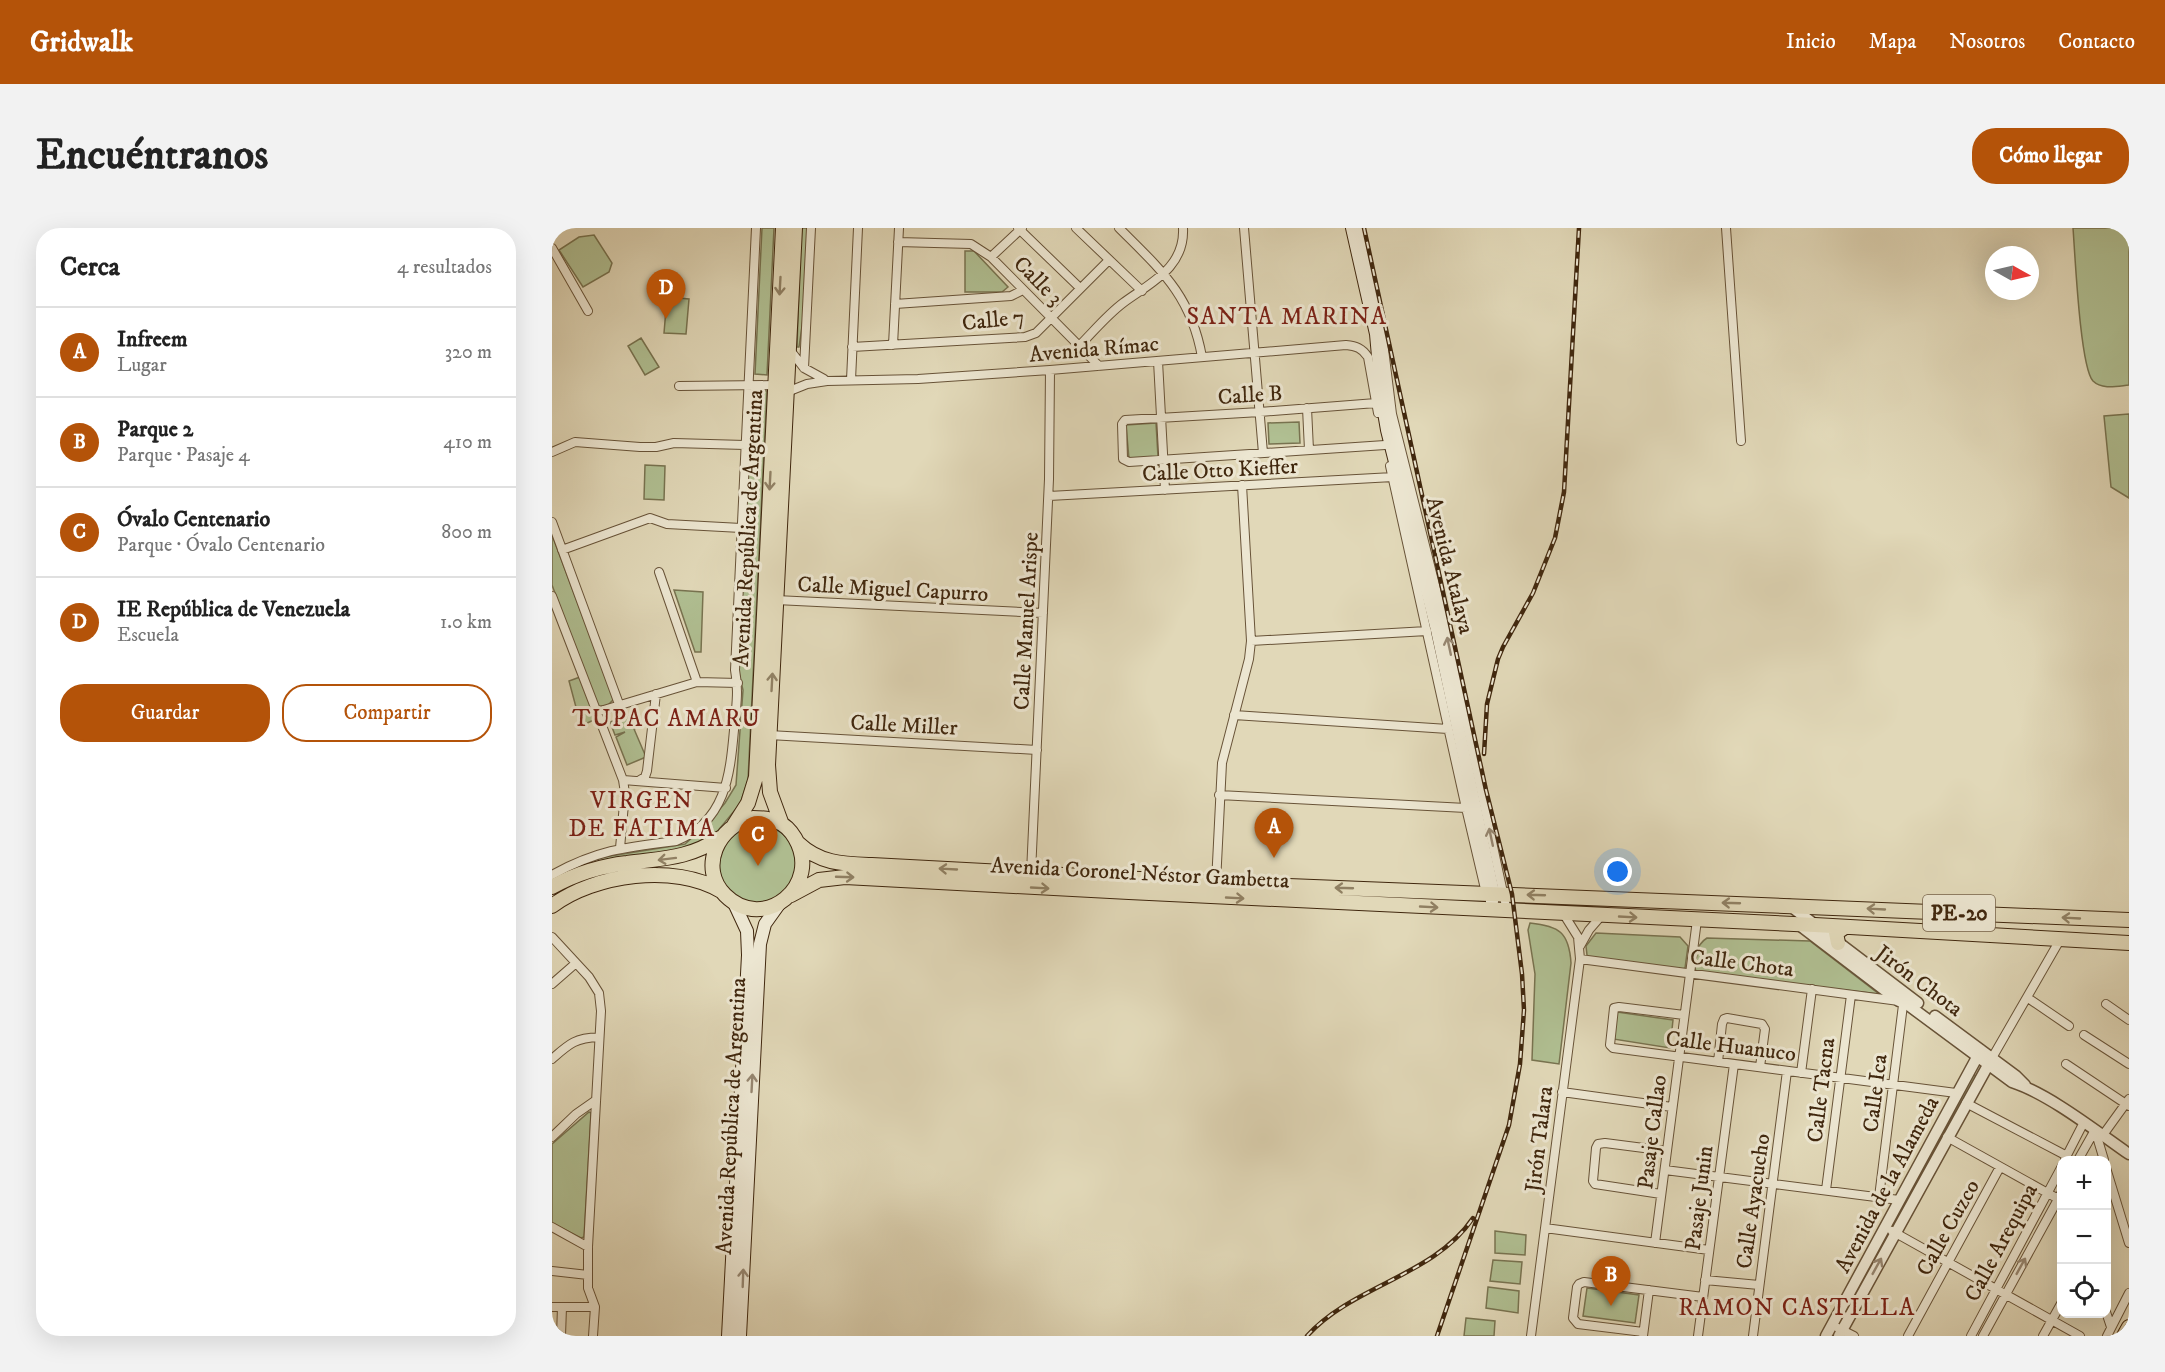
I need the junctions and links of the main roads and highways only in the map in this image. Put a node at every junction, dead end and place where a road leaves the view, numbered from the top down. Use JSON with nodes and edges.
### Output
{"nodes":[{"id":1,"x":783,"y":228,"type":"edge"},
{"id":2,"x":795,"y":228,"type":"edge"},
{"id":3,"x":1352,"y":228,"type":"edge"},
{"id":4,"x":781,"y":389,"type":"junction"},
{"id":5,"x":781,"y":822,"type":"junction"},
{"id":6,"x":734,"y":825,"type":"junction"},
{"id":7,"x":720,"y":838,"type":"junction"},
{"id":8,"x":798,"y":843,"type":"junction"},
{"id":9,"x":552,"y":887,"type":"edge"},
{"id":10,"x":722,"y":892,"type":"junction"},
{"id":11,"x":1494,"y":894,"type":"junction"},
{"id":12,"x":785,"y":899,"type":"junction"},
{"id":13,"x":734,"y":903,"type":"junction"},
{"id":14,"x":552,"y":906,"type":"edge"},
{"id":15,"x":1491,"y":910,"type":"junction"},
{"id":16,"x":2129,"y":920,"type":"edge"},
{"id":17,"x":1845,"y":927,"type":"junction"},
{"id":18,"x":1838,"y":943,"type":"road end"},
{"id":19,"x":2129,"y":943,"type":"edge"},
{"id":20,"x":752,"y":974,"type":"junction"},
{"id":21,"x":746,"y":1107,"type":"junction"},
{"id":22,"x":2129,"y":1327,"type":"edge"},
{"id":23,"x":728,"y":1336,"type":"edge"},
{"id":24,"x":740,"y":1336,"type":"edge"},
{"id":25,"x":2124,"y":1336,"type":"edge"}],
"edges":[{"from":1,"to":4,"type":"main road","name":"Avenida República de Argentina","one_way":true},
{"from":2,"to":4,"type":"main road","name":"Avenida República de Argentina"},
{"from":3,"to":11,"type":"main road","name":"Avenida Atalaya"},
{"from":5,"to":4,"type":"main road","name":"Avenida República de Argentina","one_way":true},
{"from":4,"to":6,"type":"main road","name":"Avenida República de Argentina","one_way":true},
{"from":5,"to":6,"type":"main road"},
{"from":5,"to":8,"type":"main road"},
{"from":6,"to":7,"type":"main road"},
{"from":7,"to":9,"type":"main road","one_way":true},
{"from":7,"to":10,"type":"main road"},
{"from":11,"to":8,"type":"main road","name":"Avenida Coronel Néstor Gambetta","one_way":true},
{"from":8,"to":12,"type":"main road"},
{"from":10,"to":13,"type":"main road"},
{"from":10,"to":14,"type":"main road"},
{"from":11,"to":15,"type":"main road","name":"Avenida Atalaya"},
{"from":16,"to":11,"type":"main road","number":"PE-20","one_way":true},
{"from":12,"to":13,"type":"main road"},
{"from":12,"to":15,"type":"main road","name":"Avenida Coronel Néstor Gambetta","one_way":true},
{"from":12,"to":20,"type":"main road","name":"Avenida República de Argentina"},
{"from":13,"to":20,"type":"main road","name":"Avenida República de Argentina"},
{"from":15,"to":17,"type":"main road","number":"PE-20","one_way":true},
{"from":17,"to":18,"type":"main road"},
{"from":17,"to":19,"type":"main road","number":"PE-20"},
{"from":20,"to":21,"type":"main road","name":"Avenida República de Argentina"},
{"from":21,"to":23,"type":"main road","name":"Avenida República de Argentina"},
{"from":24,"to":21,"type":"main road","name":"Avenida República de Argentina","one_way":true},
{"from":22,"to":25,"type":"main road"}]}
